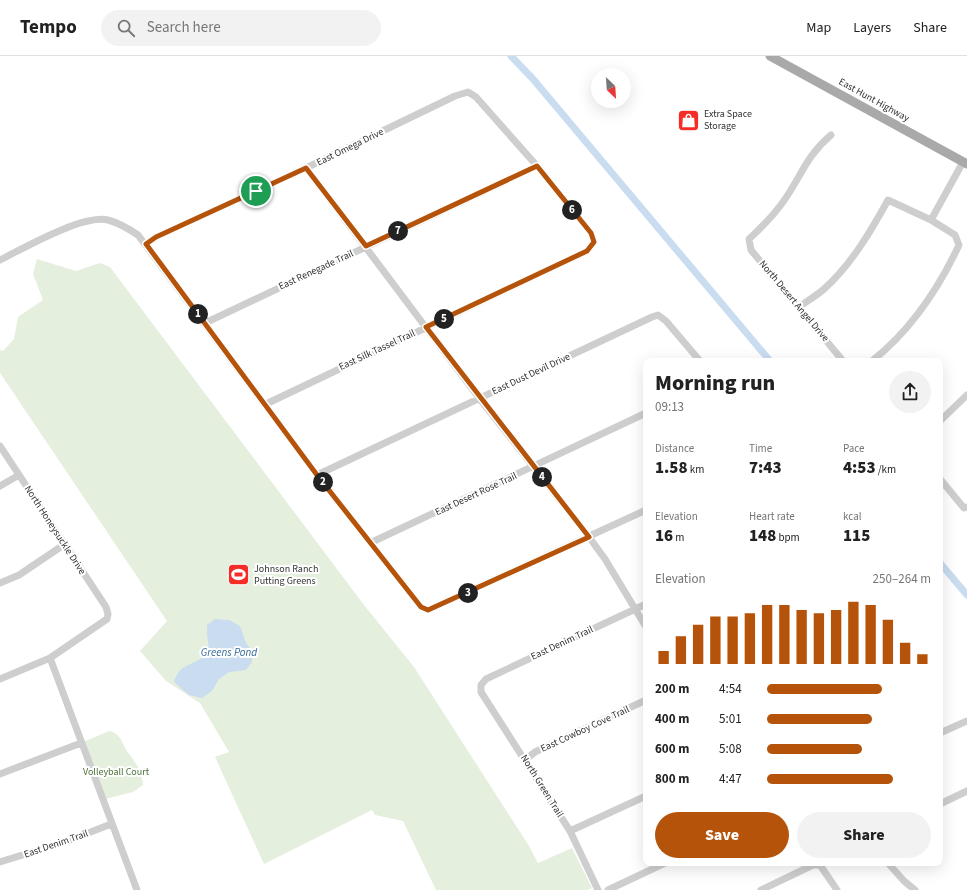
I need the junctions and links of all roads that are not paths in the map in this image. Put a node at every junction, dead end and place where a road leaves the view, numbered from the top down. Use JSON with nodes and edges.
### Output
{"nodes":[{"id":1,"x":770,"y":56,"type":"edge"},
{"id":2,"x":831,"y":135,"type":"dead end"},
{"id":3,"x":965,"y":163,"type":"edge"},
{"id":4,"x":537,"y":166,"type":"junction"},
{"id":5,"x":306,"y":168,"type":"junction"},
{"id":6,"x":931,"y":220,"type":"junction"},
{"id":7,"x":146,"y":244,"type":"junction"},
{"id":8,"x":366,"y":246,"type":"junction"},
{"id":9,"x":0,"y":260,"type":"edge"},
{"id":10,"x":799,"y":307,"type":"junction"},
{"id":11,"x":205,"y":323,"type":"junction"},
{"id":12,"x":426,"y":327,"type":"junction"},
{"id":13,"x":697,"y":358,"type":"edge"},
{"id":14,"x":841,"y":358,"type":"edge"},
{"id":15,"x":875,"y":358,"type":"edge"},
{"id":16,"x":967,"y":395,"type":"edge"},
{"id":17,"x":479,"y":398,"type":"junction"},
{"id":18,"x":266,"y":404,"type":"junction"},
{"id":19,"x":643,"y":414,"type":"edge"},
{"id":20,"x":943,"y":418,"type":"edge"},
{"id":21,"x":0,"y":446,"type":"edge"},
{"id":22,"x":534,"y":467,"type":"junction"},
{"id":23,"x":19,"y":475,"type":"junction"},
{"id":24,"x":317,"y":475,"type":"junction"},
{"id":25,"x":943,"y":481,"type":"edge"},
{"id":26,"x":0,"y":486,"type":"edge"},
{"id":27,"x":966,"y":508,"type":"edge"},
{"id":28,"x":643,"y":511,"type":"edge"},
{"id":29,"x":589,"y":537,"type":"junction"},
{"id":30,"x":370,"y":543,"type":"junction"},
{"id":31,"x":65,"y":544,"type":"junction"},
{"id":32,"x":0,"y":583,"type":"edge"},
{"id":33,"x":643,"y":605,"type":"edge"},
{"id":34,"x":635,"y":609,"type":"junction"},
{"id":35,"x":643,"y":622,"type":"edge"},
{"id":36,"x":50,"y":658,"type":"junction"},
{"id":37,"x":0,"y":679,"type":"edge"},
{"id":38,"x":481,"y":685,"type":"joint"},
{"id":39,"x":643,"y":701,"type":"edge"},
{"id":40,"x":967,"y":721,"type":"edge"},
{"id":41,"x":943,"y":732,"type":"edge"},
{"id":42,"x":81,"y":743,"type":"junction"},
{"id":43,"x":525,"y":760,"type":"junction"},
{"id":44,"x":0,"y":774,"type":"edge"},
{"id":45,"x":967,"y":791,"type":"edge"},
{"id":46,"x":643,"y":797,"type":"edge"},
{"id":47,"x":943,"y":803,"type":"edge"},
{"id":48,"x":111,"y":824,"type":"junction"},
{"id":49,"x":570,"y":831,"type":"junction"},
{"id":50,"x":0,"y":862,"type":"edge"},
{"id":51,"x":659,"y":866,"type":"edge"},
{"id":52,"x":811,"y":866,"type":"edge"},
{"id":53,"x":821,"y":866,"type":"edge"},
{"id":54,"x":891,"y":866,"type":"edge"},
{"id":55,"x":136,"y":890,"type":"edge"},
{"id":56,"x":598,"y":890,"type":"edge"},
{"id":57,"x":608,"y":890,"type":"edge"},
{"id":58,"x":761,"y":890,"type":"edge"},
{"id":59,"x":837,"y":890,"type":"edge"},
{"id":60,"x":915,"y":890,"type":"edge"}],
"edges":[{"from":1,"to":3,"type":"main road","name":"East Hunt Highway"},
{"from":2,"to":10,"type":"street","name":"North Desert Angel Drive"},
{"from":3,"to":6,"type":"street"},
{"from":4,"to":5,"type":"street","name":"East Omega Drive"},
{"from":4,"to":8,"type":"street","name":"East Renegade Trail"},
{"from":4,"to":12,"type":"street","name":"East Silk Tassel Trail"},
{"from":5,"to":7,"type":"street","name":"East Omega Drive"},
{"from":5,"to":8,"type":"street"},
{"from":6,"to":10,"type":"street"},
{"from":6,"to":15,"type":"street"},
{"from":7,"to":9,"type":"street"},
{"from":7,"to":11,"type":"street"},
{"from":8,"to":11,"type":"street","name":"East Renegade Trail"},
{"from":8,"to":12,"type":"street"},
{"from":10,"to":14,"type":"street","name":"North Desert Angel Drive"},
{"from":11,"to":18,"type":"street"},
{"from":12,"to":17,"type":"street"},
{"from":12,"to":18,"type":"street","name":"East Silk Tassel Trail"},
{"from":13,"to":17,"type":"street","name":"East Dust Devil Drive"},
{"from":16,"to":20,"type":"street"},
{"from":17,"to":22,"type":"street"},
{"from":17,"to":24,"type":"street","name":"East Dust Devil Drive"},
{"from":18,"to":24,"type":"street"},
{"from":19,"to":22,"type":"street","name":"East Desert Rose Trail"},
{"from":21,"to":23,"type":"street","name":"North Honeysuckle Drive"},
{"from":22,"to":29,"type":"street"},
{"from":22,"to":30,"type":"street","name":"East Desert Rose Trail"},
{"from":23,"to":26,"type":"street"},
{"from":23,"to":31,"type":"street","name":"North Honeysuckle Drive"},
{"from":24,"to":30,"type":"street"},
{"from":25,"to":27,"type":"street"},
{"from":28,"to":29,"type":"street"},
{"from":29,"to":30,"type":"street"},
{"from":29,"to":34,"type":"street"},
{"from":31,"to":32,"type":"street"},
{"from":31,"to":36,"type":"street","name":"North Honeysuckle Drive"},
{"from":33,"to":34,"type":"street","name":"East Denim Trail"},
{"from":34,"to":35,"type":"street"},
{"from":34,"to":38,"type":"street","name":"East Denim Trail"},
{"from":36,"to":37,"type":"street"},
{"from":36,"to":42,"type":"street"},
{"from":38,"to":43,"type":"street","name":"North Green Trail"},
{"from":39,"to":43,"type":"street","name":"East Cowboy Cove Trail"},
{"from":40,"to":41,"type":"street"},
{"from":42,"to":44,"type":"street"},
{"from":42,"to":48,"type":"street"},
{"from":43,"to":49,"type":"street","name":"North Green Trail"},
{"from":45,"to":47,"type":"street"},
{"from":46,"to":49,"type":"street"},
{"from":48,"to":50,"type":"street","name":"East Denim Trail"},
{"from":48,"to":55,"type":"street"},
{"from":49,"to":56,"type":"street","name":"North Green Trail"},
{"from":51,"to":57,"type":"street"},
{"from":52,"to":58,"type":"street"},
{"from":53,"to":59,"type":"street"},
{"from":54,"to":60,"type":"street"}]}
